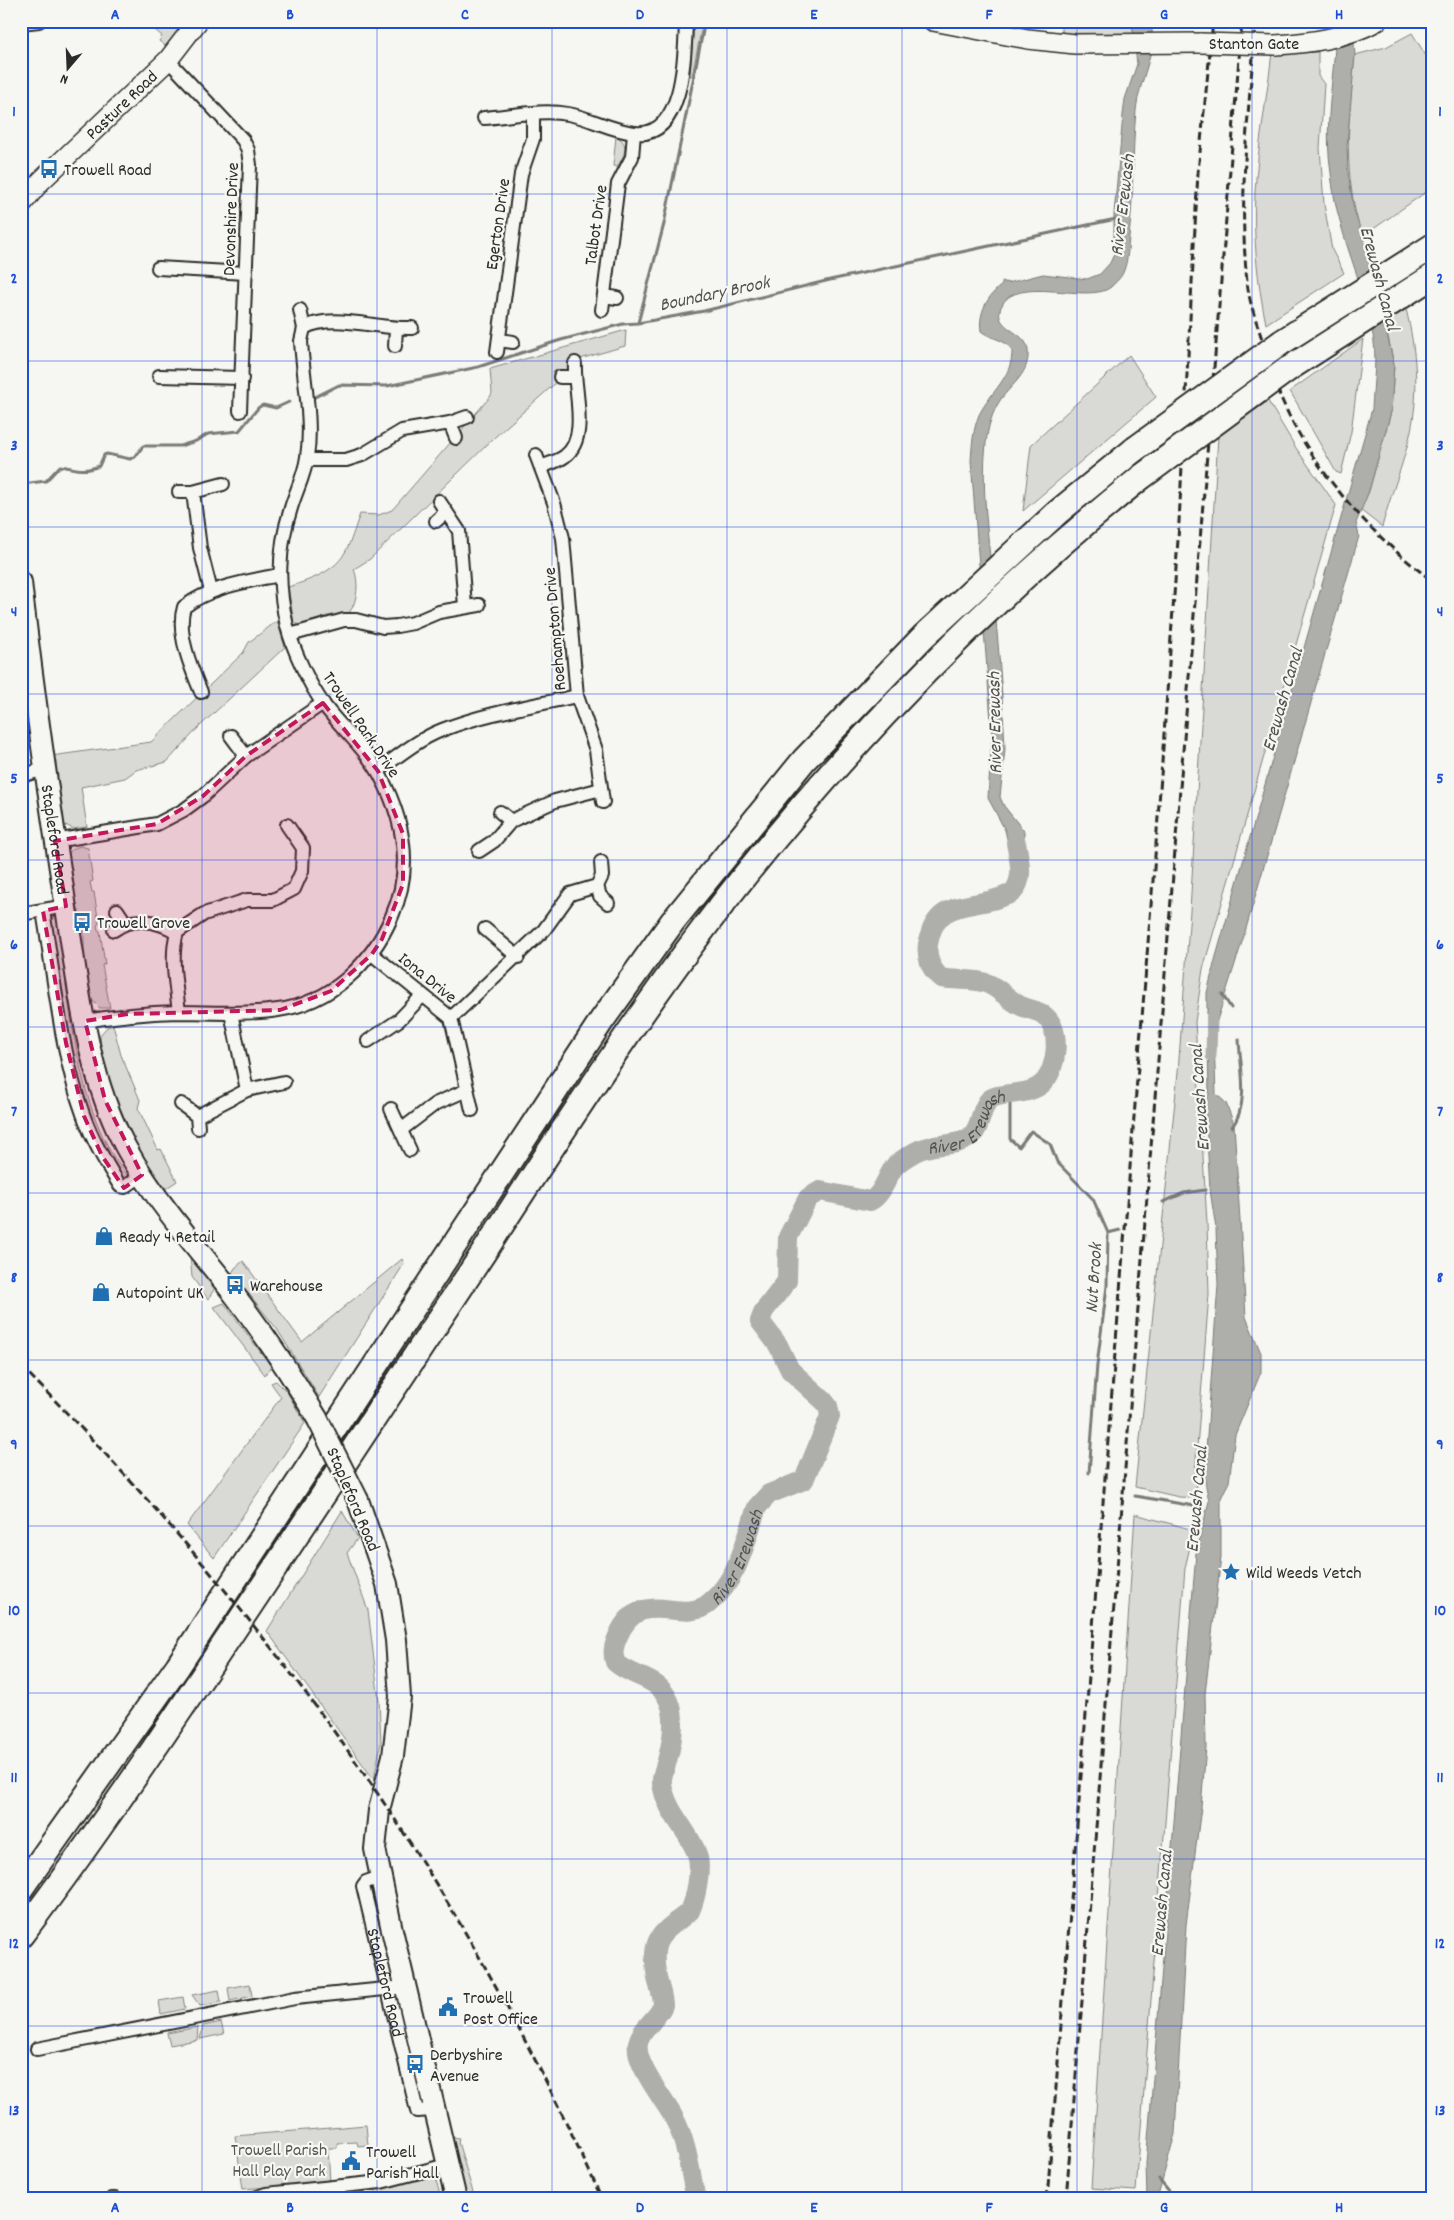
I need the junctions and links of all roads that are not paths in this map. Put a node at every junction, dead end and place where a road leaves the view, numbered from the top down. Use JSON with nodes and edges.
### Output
{"nodes":[{"id":1,"x":39,"y":21,"type":"edge"},
{"id":2,"x":198,"y":21,"type":"edge"},
{"id":3,"x":686,"y":21,"type":"edge"},
{"id":4,"x":933,"y":21,"type":"edge"},
{"id":5,"x":1378,"y":21,"type":"edge"},
{"id":6,"x":21,"y":23,"type":"edge"},
{"id":7,"x":168,"y":60,"type":"junction"},
{"id":8,"x":533,"y":114,"type":"junction"},
{"id":9,"x":497,"y":130,"type":"dead end"},
{"id":10,"x":634,"y":133,"type":"junction"},
{"id":11,"x":21,"y":205,"type":"edge"},
{"id":12,"x":1433,"y":246,"type":"edge"},
{"id":13,"x":158,"y":268,"type":"dead end"},
{"id":14,"x":246,"y":272,"type":"junction"},
{"id":15,"x":1424,"y":281,"type":"edge"},
{"id":16,"x":604,"y":296,"type":"junction"},
{"id":17,"x":617,"y":298,"type":"dead end"},
{"id":18,"x":300,"y":310,"type":"dead end"},
{"id":19,"x":602,"y":310,"type":"dead end"},
{"id":20,"x":304,"y":328,"type":"junction"},
{"id":21,"x":412,"y":328,"type":"dead end"},
{"id":22,"x":396,"y":329,"type":"junction"},
{"id":23,"x":513,"y":342,"type":"dead end"},
{"id":24,"x":395,"y":346,"type":"dead end"},
{"id":25,"x":575,"y":363,"type":"dead end"},
{"id":26,"x":159,"y":376,"type":"dead end"},
{"id":27,"x":560,"y":376,"type":"dead end"},
{"id":28,"x":574,"y":377,"type":"junction"},
{"id":29,"x":242,"y":378,"type":"junction"},
{"id":30,"x":240,"y":411,"type":"dead end"},
{"id":31,"x":467,"y":417,"type":"dead end"},
{"id":32,"x":450,"y":423,"type":"junction"},
{"id":33,"x":456,"y":438,"type":"dead end"},
{"id":34,"x":536,"y":455,"type":"dead end"},
{"id":35,"x":307,"y":460,"type":"junction"},
{"id":36,"x":541,"y":467,"type":"junction"},
{"id":37,"x":223,"y":484,"type":"dead end"},
{"id":38,"x":179,"y":492,"type":"dead end"},
{"id":39,"x":192,"y":492,"type":"junction"},
{"id":40,"x":436,"y":521,"type":"dead end"},
{"id":41,"x":279,"y":575,"type":"junction"},
{"id":42,"x":21,"y":582,"type":"edge"},
{"id":43,"x":211,"y":591,"type":"junction"},
{"id":44,"x":479,"y":605,"type":"dead end"},
{"id":45,"x":466,"y":606,"type":"junction"},
{"id":46,"x":290,"y":635,"type":"junction"},
{"id":47,"x":201,"y":692,"type":"dead end"},
{"id":48,"x":577,"y":696,"type":"junction"},
{"id":49,"x":323,"y":703,"type":"junction"},
{"id":50,"x":231,"y":736,"type":"dead end"},
{"id":51,"x":246,"y":756,"type":"junction"},
{"id":52,"x":44,"y":769,"type":"junction"},
{"id":53,"x":378,"y":771,"type":"junction"},
{"id":54,"x":21,"y":776,"type":"edge"},
{"id":55,"x":500,"y":812,"type":"dead end"},
{"id":56,"x":510,"y":821,"type":"junction"},
{"id":57,"x":287,"y":824,"type":"dead end"},
{"id":58,"x":55,"y":841,"type":"junction"},
{"id":59,"x":479,"y":850,"type":"dead end"},
{"id":60,"x":601,"y":862,"type":"dead end"},
{"id":61,"x":596,"y":886,"type":"junction"},
{"id":62,"x":608,"y":903,"type":"dead end"},
{"id":63,"x":66,"y":906,"type":"junction"},
{"id":64,"x":117,"y":910,"type":"dead end"},
{"id":65,"x":43,"y":911,"type":"junction"},
{"id":66,"x":21,"y":914,"type":"edge"},
{"id":67,"x":125,"y":922,"type":"junction"},
{"id":68,"x":485,"y":929,"type":"dead end"},
{"id":69,"x":114,"y":930,"type":"dead end"},
{"id":70,"x":177,"y":932,"type":"junction"},
{"id":71,"x":372,"y":954,"type":"junction"},
{"id":72,"x":518,"y":956,"type":"junction"},
{"id":73,"x":422,"y":996,"type":"junction"},
{"id":74,"x":179,"y":1012,"type":"junction"},
{"id":75,"x":231,"y":1013,"type":"junction"},
{"id":76,"x":452,"y":1018,"type":"junction"},
{"id":77,"x":85,"y":1020,"type":"junction"},
{"id":78,"x":368,"y":1042,"type":"dead end"},
{"id":79,"x":284,"y":1082,"type":"dead end"},
{"id":80,"x":247,"y":1090,"type":"junction"},
{"id":81,"x":467,"y":1090,"type":"junction"},
{"id":82,"x":181,"y":1104,"type":"dead end"},
{"id":83,"x":391,"y":1109,"type":"dead end"},
{"id":84,"x":472,"y":1110,"type":"dead end"},
{"id":85,"x":401,"y":1130,"type":"junction"},
{"id":86,"x":410,"y":1150,"type":"dead end"},
{"id":87,"x":142,"y":1175,"type":"junction"},
{"id":88,"x":380,"y":1877,"type":"junction"},
{"id":89,"x":21,"y":1888,"type":"edge"},
{"id":90,"x":21,"y":1935,"type":"edge"},
{"id":91,"x":396,"y":1988,"type":"junction"},
{"id":92,"x":37,"y":2049,"type":"dead end"},
{"id":93,"x":447,"y":2165,"type":"junction"},
{"id":94,"x":337,"y":2193,"type":"edge"},
{"id":95,"x":252,"y":2199,"type":"edge"},
{"id":96,"x":456,"y":2199,"type":"edge"}],
"edges":[{"from":1,"to":6,"type":"street"},
{"from":2,"to":7,"type":"street","name":"Pasture Road"},
{"from":3,"to":10,"type":"street"},
{"from":4,"to":5,"type":"street","name":"Stanton Gate","bridge":true},
{"from":7,"to":11,"type":"street","name":"Pasture Road"},
{"from":7,"to":14,"type":"street","name":"Devonshire Drive"},
{"from":8,"to":9,"type":"street"},
{"from":8,"to":10,"type":"street"},
{"from":8,"to":23,"type":"street","name":"Egerton Drive"},
{"from":10,"to":16,"type":"street","name":"Talbot Drive"},
{"from":12,"to":89,"type":"highway","bridge":true},
{"from":13,"to":14,"type":"street"},
{"from":14,"to":29,"type":"street","name":"Devonshire Drive"},
{"from":15,"to":90,"type":"highway","bridge":true},
{"from":16,"to":17,"type":"street"},
{"from":16,"to":19,"type":"street","name":"Talbot Drive"},
{"from":18,"to":20,"type":"street","name":"Trowell Park Drive"},
{"from":20,"to":22,"type":"street"},
{"from":20,"to":35,"type":"street","name":"Trowell Park Drive"},
{"from":21,"to":22,"type":"street"},
{"from":22,"to":24,"type":"street"},
{"from":25,"to":28,"type":"street"},
{"from":26,"to":29,"type":"street"},
{"from":27,"to":28,"type":"street"},
{"from":28,"to":36,"type":"street"},
{"from":29,"to":30,"type":"street","name":"Devonshire Drive"},
{"from":31,"to":32,"type":"street"},
{"from":32,"to":33,"type":"street"},
{"from":32,"to":35,"type":"street"},
{"from":34,"to":36,"type":"street","name":"Roehampton Drive"},
{"from":35,"to":41,"type":"street","name":"Trowell Park Drive"},
{"from":36,"to":48,"type":"street","name":"Roehampton Drive"},
{"from":37,"to":39,"type":"street"},
{"from":38,"to":39,"type":"street"},
{"from":39,"to":43,"type":"street"},
{"from":40,"to":45,"type":"street"},
{"from":41,"to":43,"type":"street"},
{"from":41,"to":46,"type":"street","name":"Trowell Park Drive"},
{"from":42,"to":52,"type":"main road","name":"Stapleford Road"},
{"from":43,"to":47,"type":"street"},
{"from":44,"to":45,"type":"street"},
{"from":45,"to":46,"type":"street"},
{"from":46,"to":49,"type":"street","name":"Trowell Park Drive"},
{"from":48,"to":53,"type":"street"},
{"from":48,"to":56,"type":"street","name":"Roehampton Drive"},
{"from":49,"to":51,"type":"street"},
{"from":49,"to":53,"type":"street","name":"Trowell Park Drive"},
{"from":50,"to":51,"type":"street"},
{"from":51,"to":58,"type":"street"},
{"from":52,"to":54,"type":"street"},
{"from":52,"to":58,"type":"main road","name":"Stapleford Road"},
{"from":53,"to":71,"type":"street","name":"Trowell Park Drive"},
{"from":55,"to":56,"type":"street"},
{"from":56,"to":59,"type":"street"},
{"from":57,"to":70,"type":"street"},
{"from":58,"to":63,"type":"main road","name":"Stapleford Road"},
{"from":60,"to":61,"type":"street"},
{"from":61,"to":62,"type":"street"},
{"from":61,"to":72,"type":"street"},
{"from":63,"to":65,"type":"street"},
{"from":63,"to":77,"type":"main road","name":"Stapleford Road"},
{"from":64,"to":67,"type":"street"},
{"from":65,"to":66,"type":"street"},
{"from":65,"to":87,"type":"street","name":"Stapleford Road"},
{"from":67,"to":69,"type":"street"},
{"from":67,"to":70,"type":"street"},
{"from":68,"to":72,"type":"street"},
{"from":70,"to":74,"type":"street"},
{"from":71,"to":73,"type":"street","name":"Iona Drive"},
{"from":71,"to":75,"type":"street","name":"Trowell Park Drive"},
{"from":72,"to":76,"type":"street"},
{"from":73,"to":76,"type":"street","name":"Iona Drive"},
{"from":73,"to":78,"type":"street"},
{"from":74,"to":75,"type":"street","name":"Trowell Park Drive"},
{"from":74,"to":77,"type":"street","name":"Trowell Park Drive"},
{"from":75,"to":80,"type":"street"},
{"from":76,"to":81,"type":"street","name":"Iona Drive"},
{"from":77,"to":87,"type":"main road","name":"Stapleford Road"},
{"from":79,"to":80,"type":"street"},
{"from":80,"to":82,"type":"street"},
{"from":81,"to":84,"type":"street","name":"Iona Drive"},
{"from":81,"to":85,"type":"street"},
{"from":83,"to":85,"type":"street"},
{"from":85,"to":86,"type":"street"},
{"from":87,"to":88,"type":"main road","name":"Stapleford Road","bridge":true},
{"from":88,"to":91,"type":"main road","name":"Stapleford Road"},
{"from":88,"to":91,"type":"street","name":"Stapleford Road"},
{"from":91,"to":92,"type":"street"},
{"from":91,"to":93,"type":"main road","name":"Stapleford Road"},
{"from":93,"to":94,"type":"street"},
{"from":93,"to":96,"type":"main road","name":"Stapleford Road"},
{"from":94,"to":95,"type":"street"}]}
